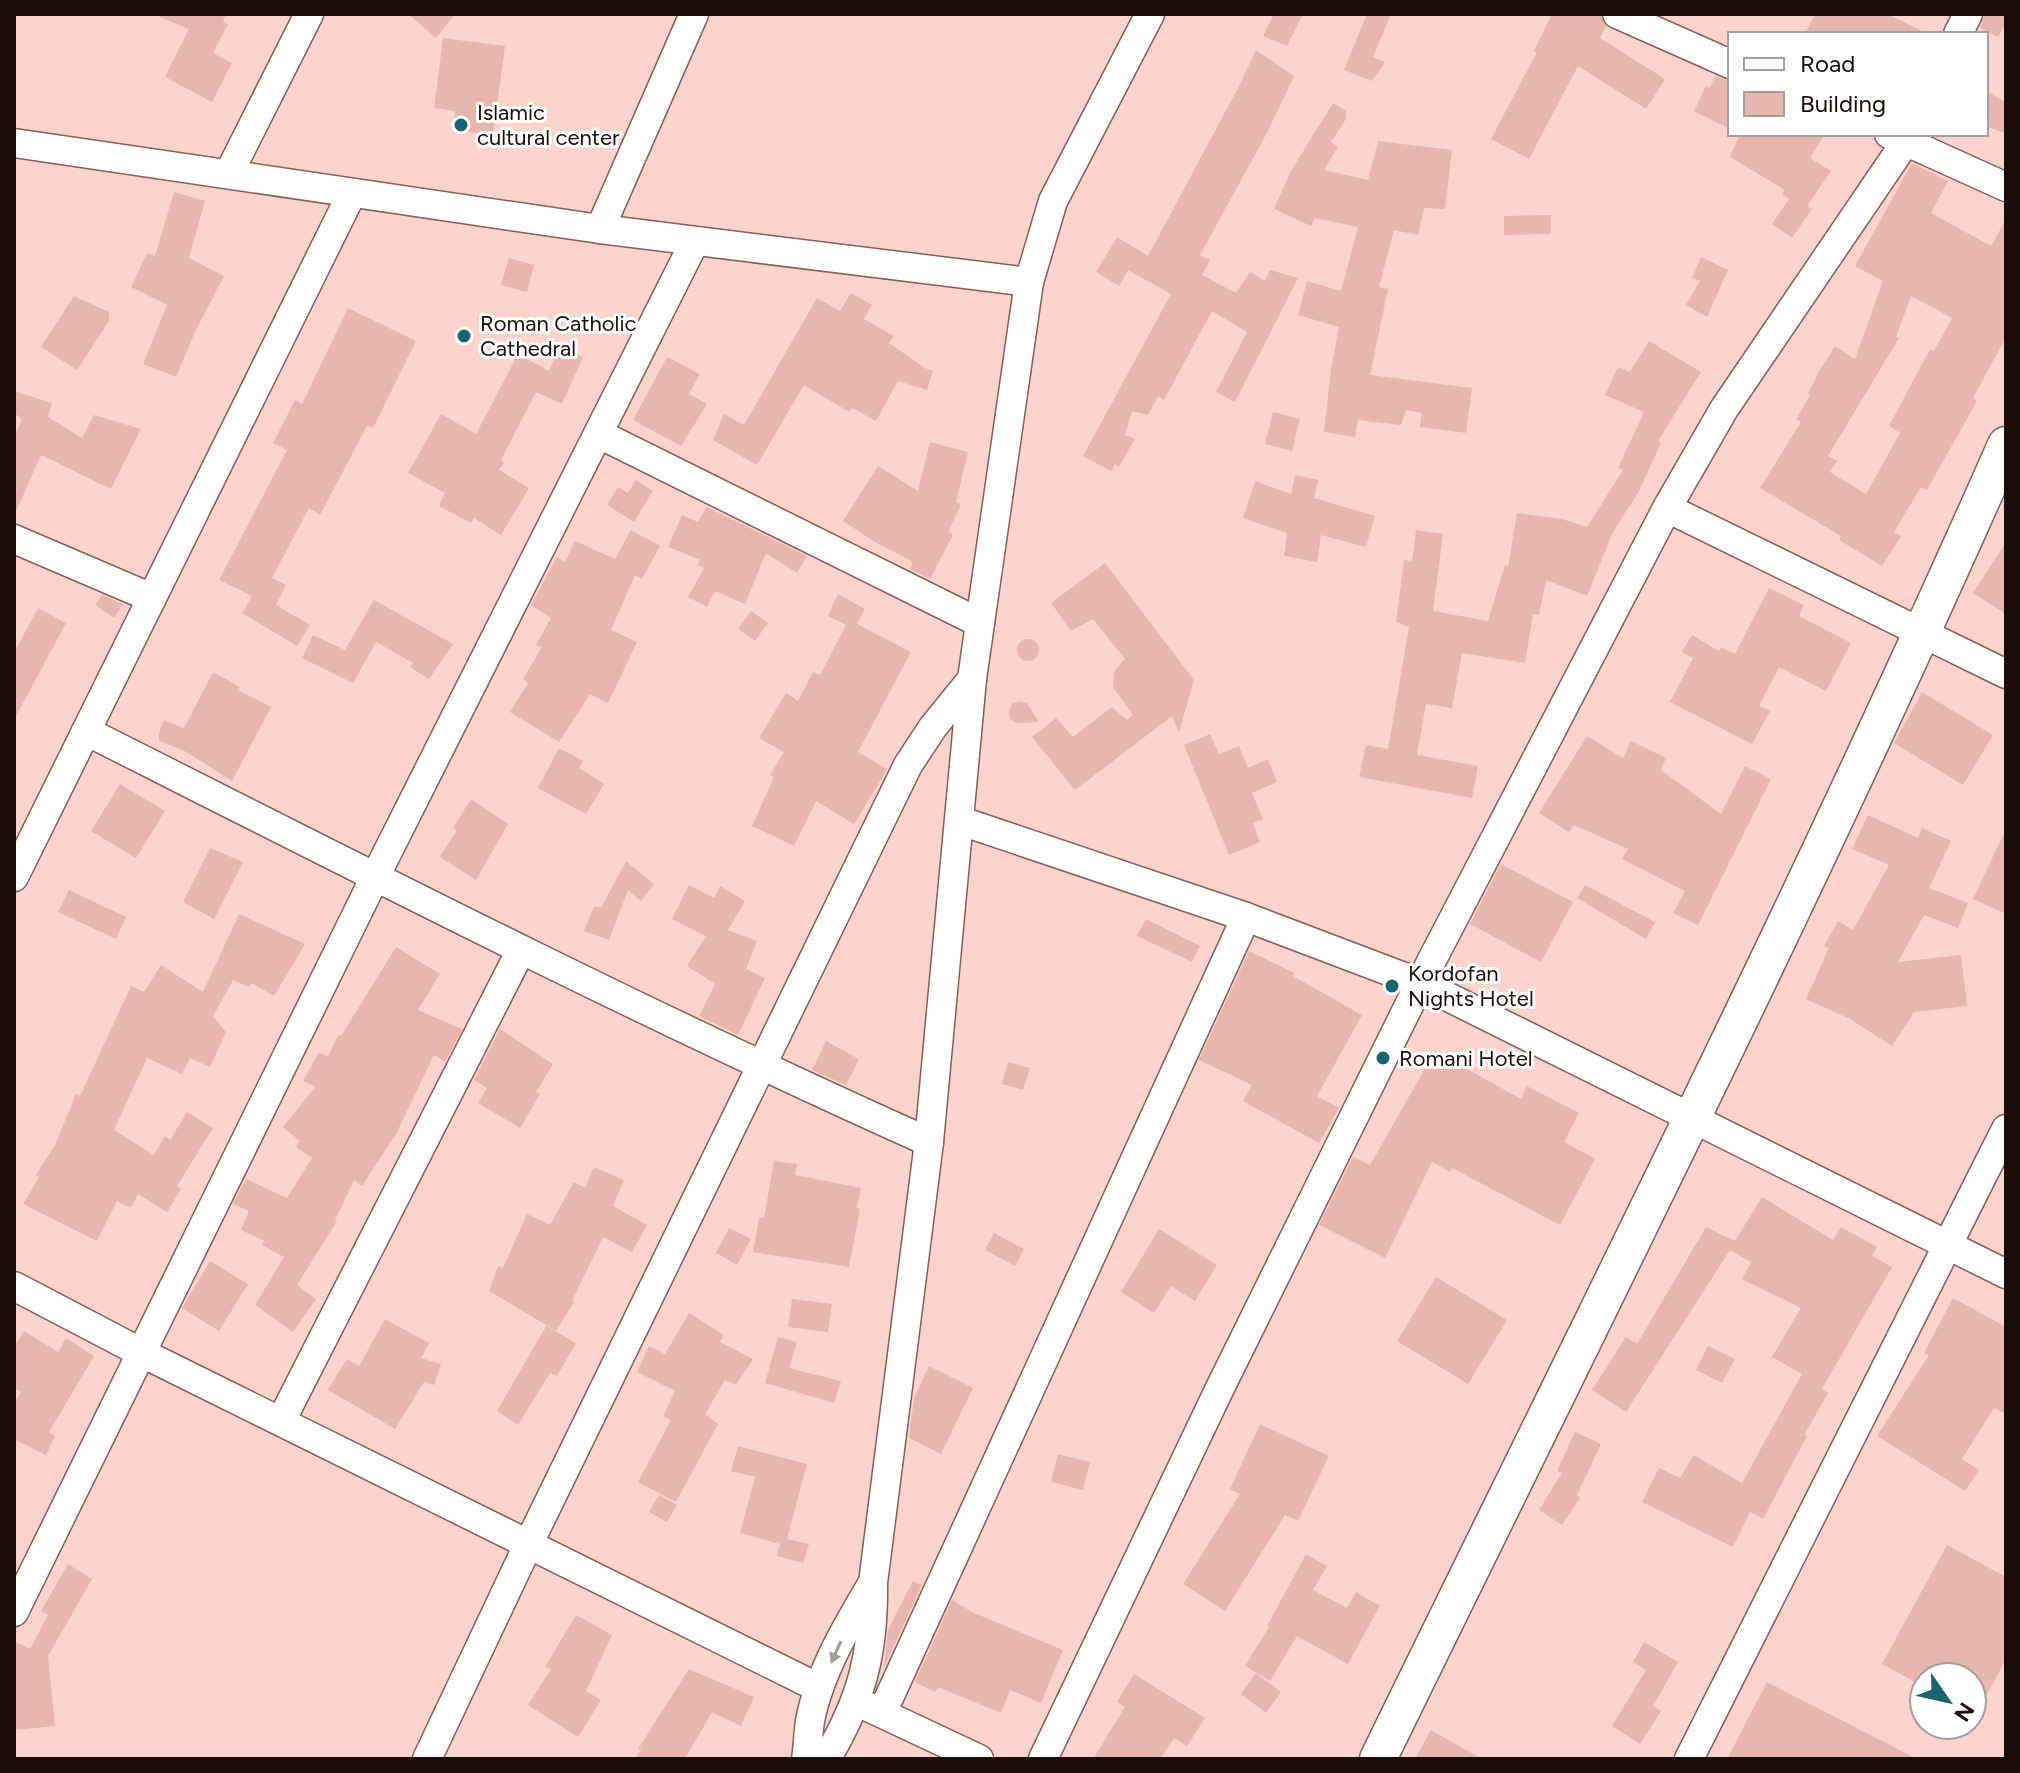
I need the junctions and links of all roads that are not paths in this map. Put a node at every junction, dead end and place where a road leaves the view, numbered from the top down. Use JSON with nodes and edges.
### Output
{"nodes":[{"id":1,"x":309,"y":14,"type":"edge"},
{"id":2,"x":694,"y":14,"type":"edge"},
{"id":3,"x":1150,"y":14,"type":"edge"},
{"id":4,"x":1617,"y":14,"type":"edge"},
{"id":5,"x":1968,"y":14,"type":"edge"},
{"id":6,"x":1959,"y":32,"type":"edge"},
{"id":7,"x":1728,"y":63,"type":"edge"},
{"id":8,"x":1902,"y":137,"type":"edge"},
{"id":9,"x":16,"y":148,"type":"edge"},
{"id":10,"x":229,"y":173,"type":"junction"},
{"id":11,"x":2006,"y":187,"type":"edge"},
{"id":12,"x":352,"y":193,"type":"junction"},
{"id":13,"x":600,"y":229,"type":"junction"},
{"id":14,"x":695,"y":241,"type":"junction"},
{"id":15,"x":1029,"y":282,"type":"junction"},
{"id":16,"x":599,"y":434,"type":"junction"},
{"id":17,"x":2006,"y":445,"type":"edge"},
{"id":18,"x":1667,"y":508,"type":"junction"},
{"id":19,"x":14,"y":539,"type":"edge"},
{"id":20,"x":152,"y":598,"type":"junction"},
{"id":21,"x":980,"y":623,"type":"junction"},
{"id":22,"x":1923,"y":634,"type":"junction"},
{"id":23,"x":2006,"y":674,"type":"edge"},
{"id":24,"x":972,"y":679,"type":"junction"},
{"id":25,"x":86,"y":731,"type":"junction"},
{"id":26,"x":961,"y":821,"type":"junction"},
{"id":27,"x":14,"y":877,"type":"edge"},
{"id":28,"x":375,"y":877,"type":"junction"},
{"id":29,"x":1246,"y":917,"type":"junction"},
{"id":30,"x":521,"y":950,"type":"junction"},
{"id":31,"x":1420,"y":983,"type":"junction"},
{"id":32,"x":761,"y":1067,"type":"junction"},
{"id":33,"x":1692,"y":1116,"type":"junction"},
{"id":34,"x":2006,"y":1129,"type":"edge"},
{"id":35,"x":929,"y":1142,"type":"junction"},
{"id":36,"x":1948,"y":1245,"type":"junction"},
{"id":37,"x":2006,"y":1274,"type":"edge"},
{"id":38,"x":14,"y":1286,"type":"edge"},
{"id":39,"x":142,"y":1353,"type":"junction"},
{"id":40,"x":281,"y":1421,"type":"junction"},
{"id":41,"x":529,"y":1543,"type":"junction"},
{"id":42,"x":873,"y":1583,"type":"junction"},
{"id":43,"x":14,"y":1612,"type":"edge"},
{"id":44,"x":819,"y":1688,"type":"junction"},
{"id":45,"x":869,"y":1708,"type":"junction"},
{"id":46,"x":427,"y":1759,"type":"edge"},
{"id":47,"x":806,"y":1759,"type":"edge"},
{"id":48,"x":826,"y":1759,"type":"edge"},
{"id":49,"x":979,"y":1759,"type":"edge"},
{"id":50,"x":1043,"y":1759,"type":"edge"},
{"id":51,"x":1378,"y":1759,"type":"edge"},
{"id":52,"x":1689,"y":1759,"type":"edge"}],
"edges":[{"from":1,"to":10,"type":"street"},
{"from":2,"to":13,"type":"street"},
{"from":3,"to":15,"type":"street"},
{"from":4,"to":7,"type":"street"},
{"from":5,"to":6,"type":"street"},
{"from":8,"to":11,"type":"street"},
{"from":8,"to":18,"type":"street"},
{"from":9,"to":10,"type":"street"},
{"from":10,"to":12,"type":"street"},
{"from":12,"to":13,"type":"street"},
{"from":12,"to":20,"type":"street"},
{"from":13,"to":14,"type":"street"},
{"from":14,"to":15,"type":"street"},
{"from":14,"to":16,"type":"street"},
{"from":15,"to":21,"type":"street"},
{"from":16,"to":21,"type":"street"},
{"from":16,"to":28,"type":"street"},
{"from":17,"to":22,"type":"main road"},
{"from":18,"to":22,"type":"street"},
{"from":18,"to":31,"type":"street"},
{"from":19,"to":20,"type":"street"},
{"from":20,"to":25,"type":"street"},
{"from":21,"to":24,"type":"street"},
{"from":22,"to":23,"type":"street"},
{"from":22,"to":33,"type":"main road"},
{"from":24,"to":26,"type":"street"},
{"from":24,"to":32,"type":"street"},
{"from":25,"to":27,"type":"street"},
{"from":25,"to":28,"type":"street"},
{"from":26,"to":29,"type":"street"},
{"from":26,"to":35,"type":"street"},
{"from":28,"to":30,"type":"street"},
{"from":28,"to":39,"type":"street"},
{"from":29,"to":31,"type":"street"},
{"from":29,"to":45,"type":"street"},
{"from":30,"to":32,"type":"street"},
{"from":30,"to":40,"type":"street"},
{"from":31,"to":33,"type":"street"},
{"from":31,"to":50,"type":"street"},
{"from":32,"to":35,"type":"street"},
{"from":32,"to":41,"type":"street"},
{"from":33,"to":36,"type":"street"},
{"from":33,"to":51,"type":"main road"},
{"from":34,"to":36,"type":"street"},
{"from":35,"to":42,"type":"street"},
{"from":36,"to":37,"type":"street"},
{"from":36,"to":52,"type":"street"},
{"from":38,"to":39,"type":"street"},
{"from":39,"to":40,"type":"street"},
{"from":39,"to":43,"type":"street"},
{"from":40,"to":41,"type":"street"},
{"from":41,"to":44,"type":"street"},
{"from":41,"to":46,"type":"street"},
{"from":42,"to":44,"type":"street","one_way":true},
{"from":42,"to":45,"type":"street"},
{"from":44,"to":47,"type":"street"},
{"from":45,"to":48,"type":"street"},
{"from":45,"to":49,"type":"street"}]}
